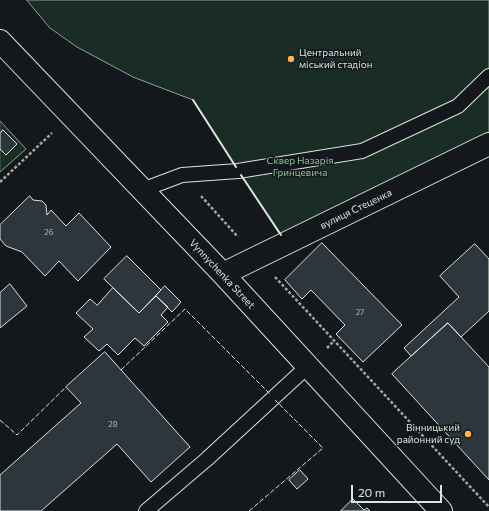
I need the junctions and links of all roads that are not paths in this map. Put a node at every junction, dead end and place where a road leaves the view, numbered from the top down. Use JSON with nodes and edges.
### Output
{"nodes":[{"id":1,"x":0,"y":41,"type":"edge"},
{"id":2,"x":489,"y":76,"type":"edge"},
{"id":3,"x":489,"y":144,"type":"edge"},
{"id":4,"x":142,"y":190,"type":"junction"},
{"id":5,"x":223,"y":274,"type":"junction"},
{"id":6,"x":308,"y":366,"type":"junction"},
{"id":7,"x":146,"y":511,"type":"edge"},
{"id":8,"x":441,"y":511,"type":"edge"}],
"edges":[{"from":1,"to":4,"type":"street","name":"Vynnychenka Street"},
{"from":2,"to":4,"type":"lane"},
{"from":3,"to":5,"type":"street","name":"вулиця Стеценка"},
{"from":4,"to":5,"type":"street","name":"Vynnychenka Street"},
{"from":5,"to":6,"type":"street","name":"Vynnychenka Street"},
{"from":6,"to":7,"type":"lane"},
{"from":6,"to":8,"type":"street","name":"Vynnychenka Street"}]}
